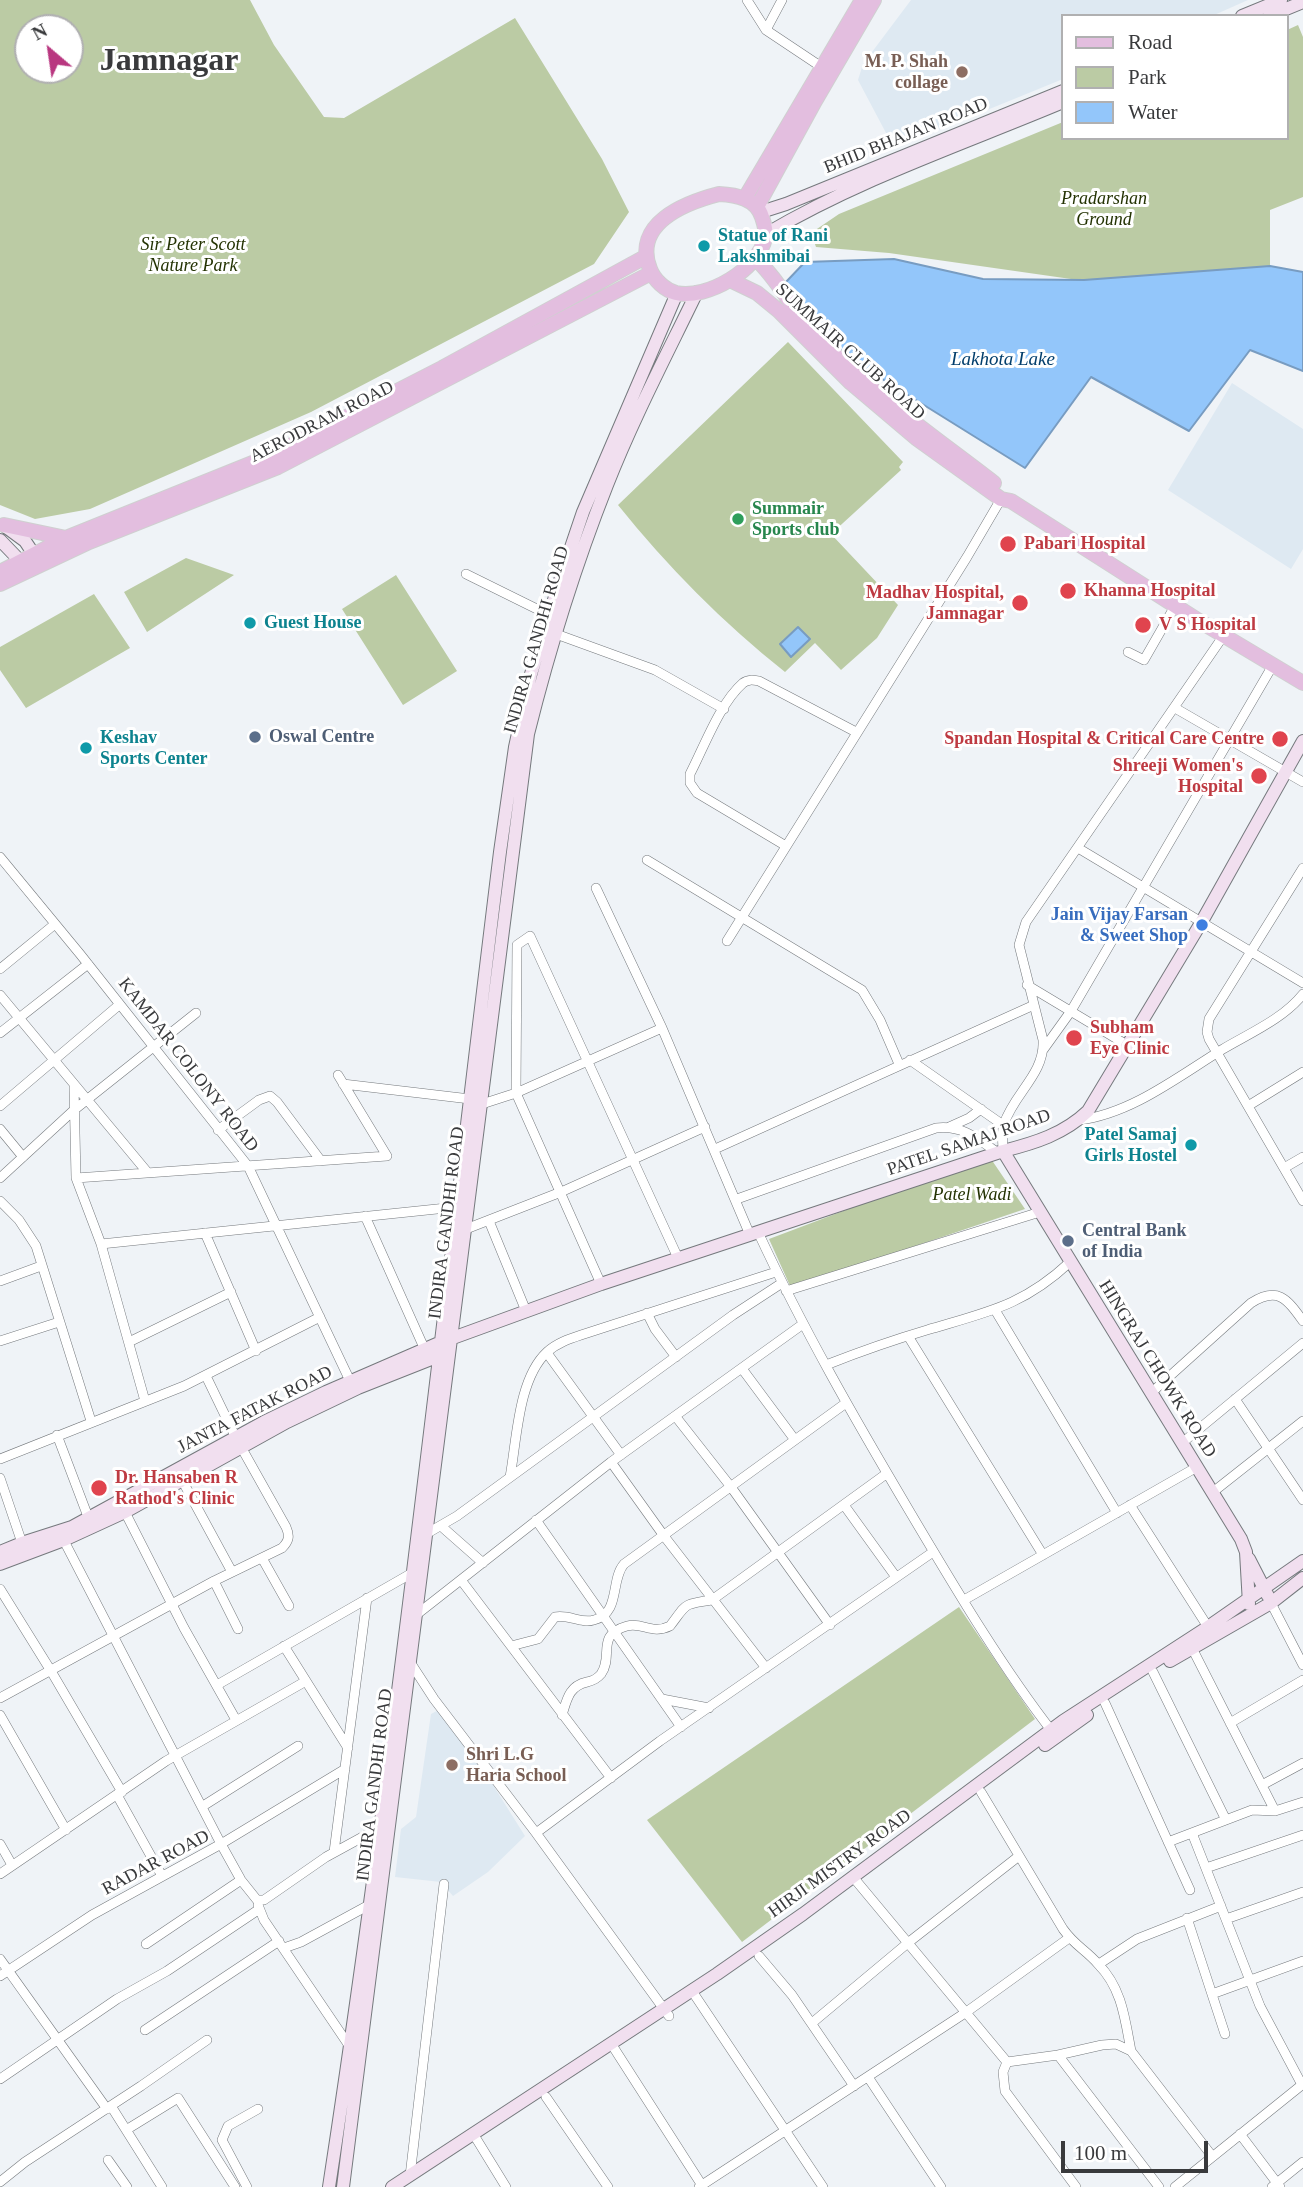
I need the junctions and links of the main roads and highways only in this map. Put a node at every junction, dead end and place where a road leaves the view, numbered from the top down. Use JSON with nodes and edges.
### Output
{"nodes":[{"id":1,"x":862,"y":0,"type":"edge"},
{"id":2,"x":874,"y":0,"type":"edge"},
{"id":3,"x":1281,"y":0,"type":"edge"},
{"id":4,"x":1302,"y":2,"type":"edge"},
{"id":5,"x":1247,"y":14,"type":"edge"},
{"id":6,"x":1274,"y":14,"type":"edge"},
{"id":7,"x":1062,"y":91,"type":"edge"},
{"id":8,"x":1062,"y":102,"type":"edge"},
{"id":9,"x":745,"y":198,"type":"junction"},
{"id":10,"x":759,"y":210,"type":"junction"},
{"id":11,"x":766,"y":234,"type":"junction"},
{"id":12,"x":645,"y":257,"type":"junction"},
{"id":13,"x":755,"y":258,"type":"junction"},
{"id":14,"x":651,"y":273,"type":"junction"},
{"id":15,"x":730,"y":280,"type":"junction"},
{"id":16,"x":697,"y":292,"type":"junction"},
{"id":17,"x":677,"y":293,"type":"junction"},
{"id":18,"x":1006,"y":500,"type":"junction"},
{"id":19,"x":2,"y":524,"type":"edge"},
{"id":20,"x":66,"y":538,"type":"junction"},
{"id":21,"x":0,"y":540,"type":"edge"},
{"id":22,"x":31,"y":562,"type":"junction"},
{"id":23,"x":0,"y":572,"type":"edge"},
{"id":24,"x":0,"y":584,"type":"edge"},
{"id":25,"x":1303,"y":683,"type":"edge"},
{"id":26,"x":1303,"y":741,"type":"edge"},
{"id":27,"x":476,"y":1102,"type":"junction"},
{"id":28,"x":1000,"y":1152,"type":"junction"},
{"id":29,"x":445,"y":1347,"type":"junction"},
{"id":30,"x":352,"y":1385,"type":"junction"},
{"id":31,"x":239,"y":1442,"type":"junction"},
{"id":32,"x":91,"y":1523,"type":"junction"},
{"id":33,"x":61,"y":1535,"type":"junction"},
{"id":34,"x":421,"y":1537,"type":"junction"},
{"id":35,"x":0,"y":1552,"type":"edge"},
{"id":36,"x":1246,"y":1552,"type":"junction"},
{"id":37,"x":1303,"y":1561,"type":"edge"},
{"id":38,"x":0,"y":1564,"type":"edge"},
{"id":39,"x":1303,"y":1578,"type":"edge"},
{"id":40,"x":1264,"y":1588,"type":"junction"},
{"id":41,"x":1249,"y":1598,"type":"junction"},
{"id":42,"x":1271,"y":1603,"type":"junction"},
{"id":43,"x":416,"y":1615,"type":"junction"},
{"id":44,"x":1248,"y":1616,"type":"junction"},
{"id":45,"x":405,"y":1623,"type":"junction"},
{"id":46,"x":405,"y":1662,"type":"junction"},
{"id":47,"x":1054,"y":1733,"type":"junction"},
{"id":48,"x":856,"y":1880,"type":"junction"},
{"id":49,"x":695,"y":1994,"type":"junction"},
{"id":50,"x":614,"y":2048,"type":"junction"},
{"id":51,"x":476,"y":2139,"type":"junction"},
{"id":52,"x":409,"y":2181,"type":"edge"},
{"id":53,"x":329,"y":2187,"type":"edge"},
{"id":54,"x":343,"y":2187,"type":"edge"},
{"id":55,"x":392,"y":2187,"type":"edge"}],
"edges":[{"from":1,"to":9,"type":"main road"},
{"from":2,"to":10,"type":"main road"},
{"from":3,"to":5,"type":"main road"},
{"from":4,"to":6,"type":"main road"},
{"from":7,"to":10,"type":"main road","name":"BHID BHAJAN ROAD"},
{"from":8,"to":11,"type":"main road","name":"BHID BHAJAN ROAD"},
{"from":9,"to":10,"type":"main road"},
{"from":9,"to":12,"type":"main road"},
{"from":10,"to":11,"type":"main road"},
{"from":11,"to":13,"type":"main road"},
{"from":12,"to":14,"type":"main road"},
{"from":12,"to":20,"type":"main road","name":"AERODRAM ROAD"},
{"from":13,"to":15,"type":"main road"},
{"from":13,"to":18,"type":"main road","name":"SUMMAIR CLUB ROAD"},
{"from":14,"to":17,"type":"main road"},
{"from":14,"to":22,"type":"main road","name":"AERODRAM ROAD"},
{"from":15,"to":16,"type":"main road"},
{"from":15,"to":18,"type":"main road","name":"SUMMAIR CLUB ROAD"},
{"from":16,"to":17,"type":"main road"},
{"from":16,"to":27,"type":"main road","name":"INDIRA GANDHI ROAD"},
{"from":17,"to":27,"type":"main road","name":"INDIRA GANDHI ROAD"},
{"from":18,"to":25,"type":"main road","name":"SUMMAIR CLUB ROAD"},
{"from":19,"to":20,"type":"main road"},
{"from":19,"to":22,"type":"main road"},
{"from":20,"to":22,"type":"main road","name":"AERODRAM ROAD"},
{"from":21,"to":22,"type":"main road"},
{"from":22,"to":23,"type":"main road","name":"AERODRAM ROAD"},
{"from":22,"to":24,"type":"main road","name":"AERODRAM ROAD"},
{"from":26,"to":28,"type":"main road","name":"PATEL SAMAJ ROAD"},
{"from":27,"to":29,"type":"main road","name":"INDIRA GANDHI ROAD"},
{"from":27,"to":29,"type":"main road","name":"INDIRA GANDHI ROAD"},
{"from":28,"to":29,"type":"main road","name":"PATEL SAMAJ ROAD"},
{"from":28,"to":36,"type":"main road","name":"HINGRAJ CHOWK ROAD"},
{"from":29,"to":30,"type":"main road"},
{"from":29,"to":30,"type":"main road","name":"JANTA FATAK ROAD"},
{"from":29,"to":34,"type":"main road","name":"INDIRA GANDHI ROAD"},
{"from":30,"to":31,"type":"main road","name":"JANTA FATAK ROAD"},
{"from":31,"to":32,"type":"main road","name":"JANTA FATAK ROAD"},
{"from":31,"to":32,"type":"main road"},
{"from":32,"to":33,"type":"main road","name":"JANTA FATAK ROAD"},
{"from":33,"to":35,"type":"main road","name":"JANTA FATAK ROAD"},
{"from":33,"to":38,"type":"main road"},
{"from":34,"to":43,"type":"main road","name":"INDIRA GANDHI ROAD"},
{"from":34,"to":45,"type":"main road","name":"INDIRA GANDHI ROAD"},
{"from":36,"to":40,"type":"main road"},
{"from":36,"to":41,"type":"main road","name":"HINGRAJ CHOWK ROAD"},
{"from":37,"to":40,"type":"main road","name":"HIRJI MISTRY ROAD"},
{"from":39,"to":42,"type":"main road","name":"HIRJI MISTRY ROAD"},
{"from":40,"to":41,"type":"main road","name":"HIRJI MISTRY ROAD"},
{"from":40,"to":42,"type":"main road"},
{"from":41,"to":44,"type":"main road","name":"HINGRAJ CHOWK ROAD"},
{"from":41,"to":47,"type":"main road","name":"HIRJI MISTRY ROAD"},
{"from":42,"to":44,"type":"main road","name":"HIRJI MISTRY ROAD"},
{"from":43,"to":45,"type":"main road"},
{"from":43,"to":46,"type":"main road","name":"INDIRA GANDHI ROAD"},
{"from":44,"to":47,"type":"main road","name":"HIRJI MISTRY ROAD"},
{"from":45,"to":46,"type":"main road","name":"INDIRA GANDHI ROAD"},
{"from":46,"to":53,"type":"main road","name":"INDIRA GANDHI ROAD"},
{"from":46,"to":54,"type":"main road","name":"INDIRA GANDHI ROAD"},
{"from":47,"to":48,"type":"main road","name":"HIRJI MISTRY ROAD"},
{"from":47,"to":48,"type":"main road","name":"HIRJI MISTRY ROAD"},
{"from":48,"to":49,"type":"main road","name":"HIRJI MISTRY ROAD"},
{"from":48,"to":49,"type":"main road","name":"HIRJI MISTRY ROAD"},
{"from":49,"to":50,"type":"main road","name":"HIRJI MISTRY ROAD"},
{"from":50,"to":51,"type":"main road","name":"HIRJI MISTRY ROAD"},
{"from":50,"to":51,"type":"main road","name":"HIRJI MISTRY ROAD"},
{"from":51,"to":52,"type":"main road","name":"HIRJI MISTRY ROAD"},
{"from":52,"to":55,"type":"main road","name":"HIRJI MISTRY ROAD"}]}
